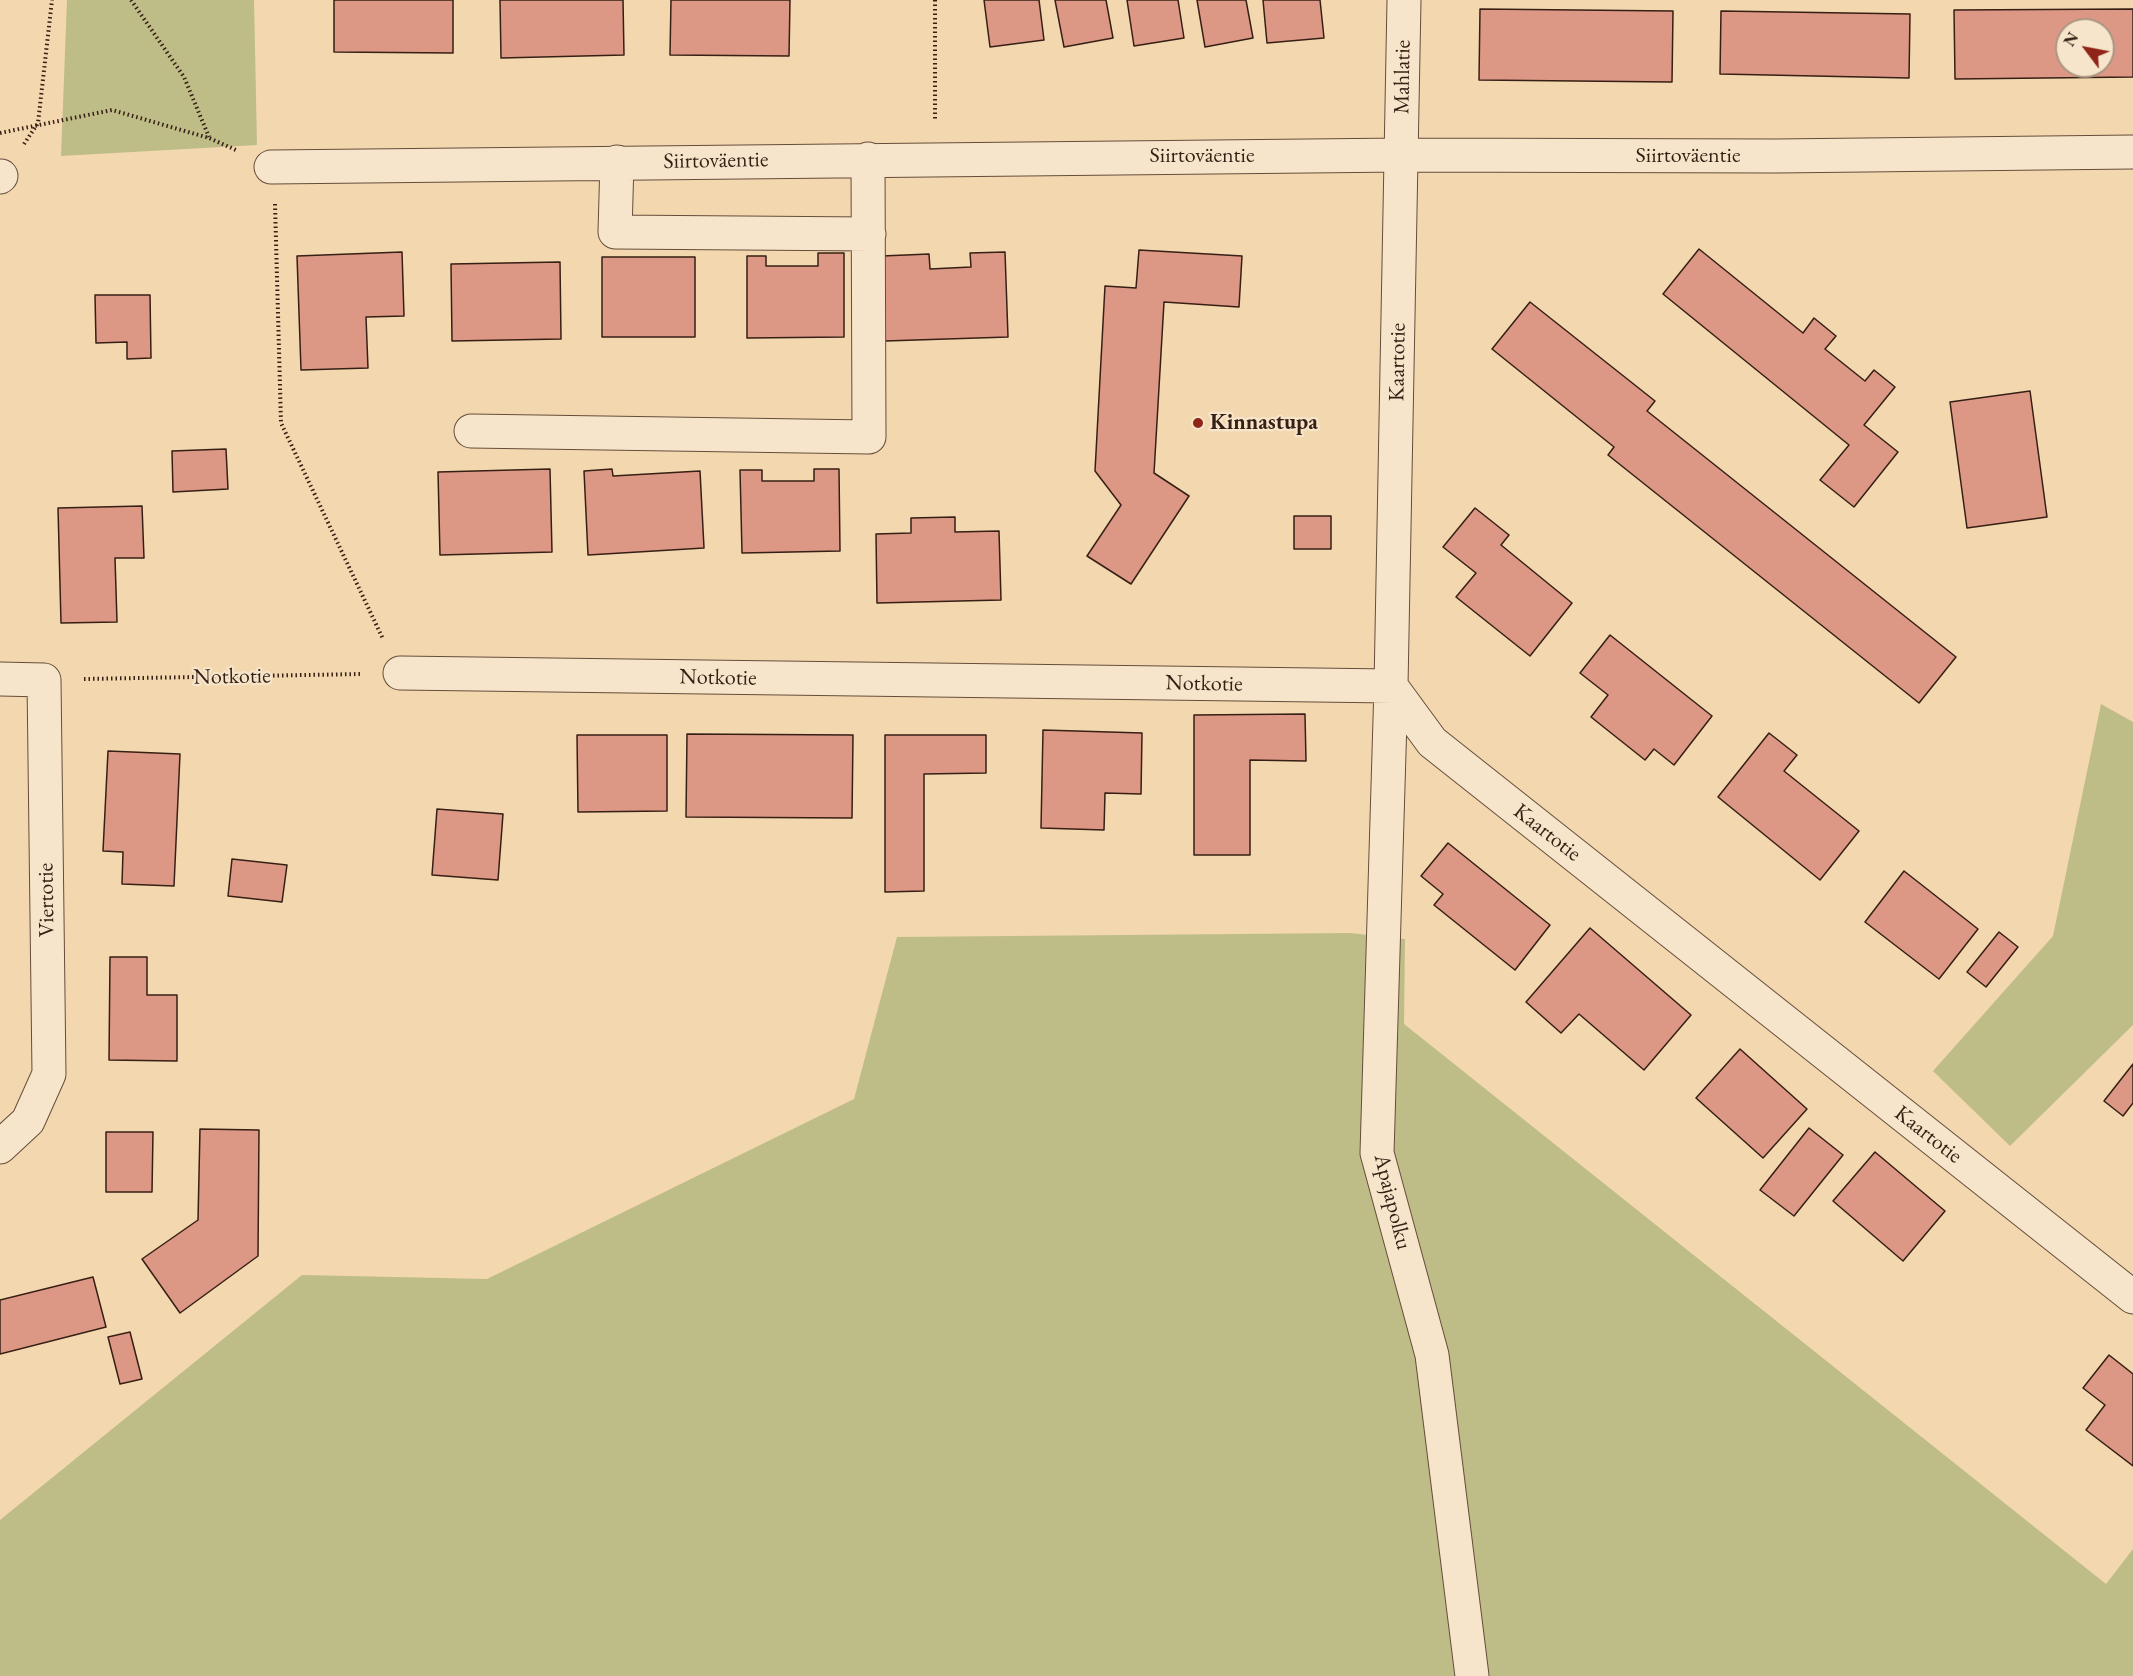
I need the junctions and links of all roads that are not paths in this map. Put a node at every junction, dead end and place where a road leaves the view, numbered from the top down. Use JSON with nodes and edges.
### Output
{"nodes":[{"id":1,"x":1404,"y":0,"type":"edge"},
{"id":2,"x":2133,"y":152,"type":"edge"},
{"id":3,"x":1402,"y":155,"type":"junction"},
{"id":4,"x":868,"y":159,"type":"junction"},
{"id":5,"x":617,"y":162,"type":"junction"},
{"id":6,"x":271,"y":167,"type":"road end"},
{"id":7,"x":868,"y":234,"type":"junction"},
{"id":8,"x":471,"y":431,"type":"dead end"},
{"id":9,"x":400,"y":673,"type":"road end"},
{"id":10,"x":0,"y":680,"type":"edge"},
{"id":11,"x":1391,"y":686,"type":"junction"},
{"id":12,"x":0,"y":1148,"type":"edge"},
{"id":13,"x":2133,"y":1297,"type":"edge"},
{"id":14,"x":1472,"y":1676,"type":"edge"}],
"edges":[{"from":1,"to":3,"type":"street","name":"Mahlatie"},
{"from":2,"to":3,"type":"street","name":"Siirtoväentie"},
{"from":3,"to":4,"type":"street","name":"Siirtoväentie"},
{"from":3,"to":11,"type":"street","name":"Kaartotie"},
{"from":4,"to":5,"type":"street","name":"Siirtoväentie"},
{"from":4,"to":7,"type":"street"},
{"from":5,"to":6,"type":"street","name":"Siirtoväentie"},
{"from":5,"to":7,"type":"street"},
{"from":7,"to":8,"type":"street"},
{"from":9,"to":11,"type":"street","name":"Notkotie"},
{"from":10,"to":12,"type":"street","name":"Viertotie"},
{"from":11,"to":13,"type":"street","name":"Kaartotie"},
{"from":11,"to":14,"type":"street","name":"Apajapolku"}]}
